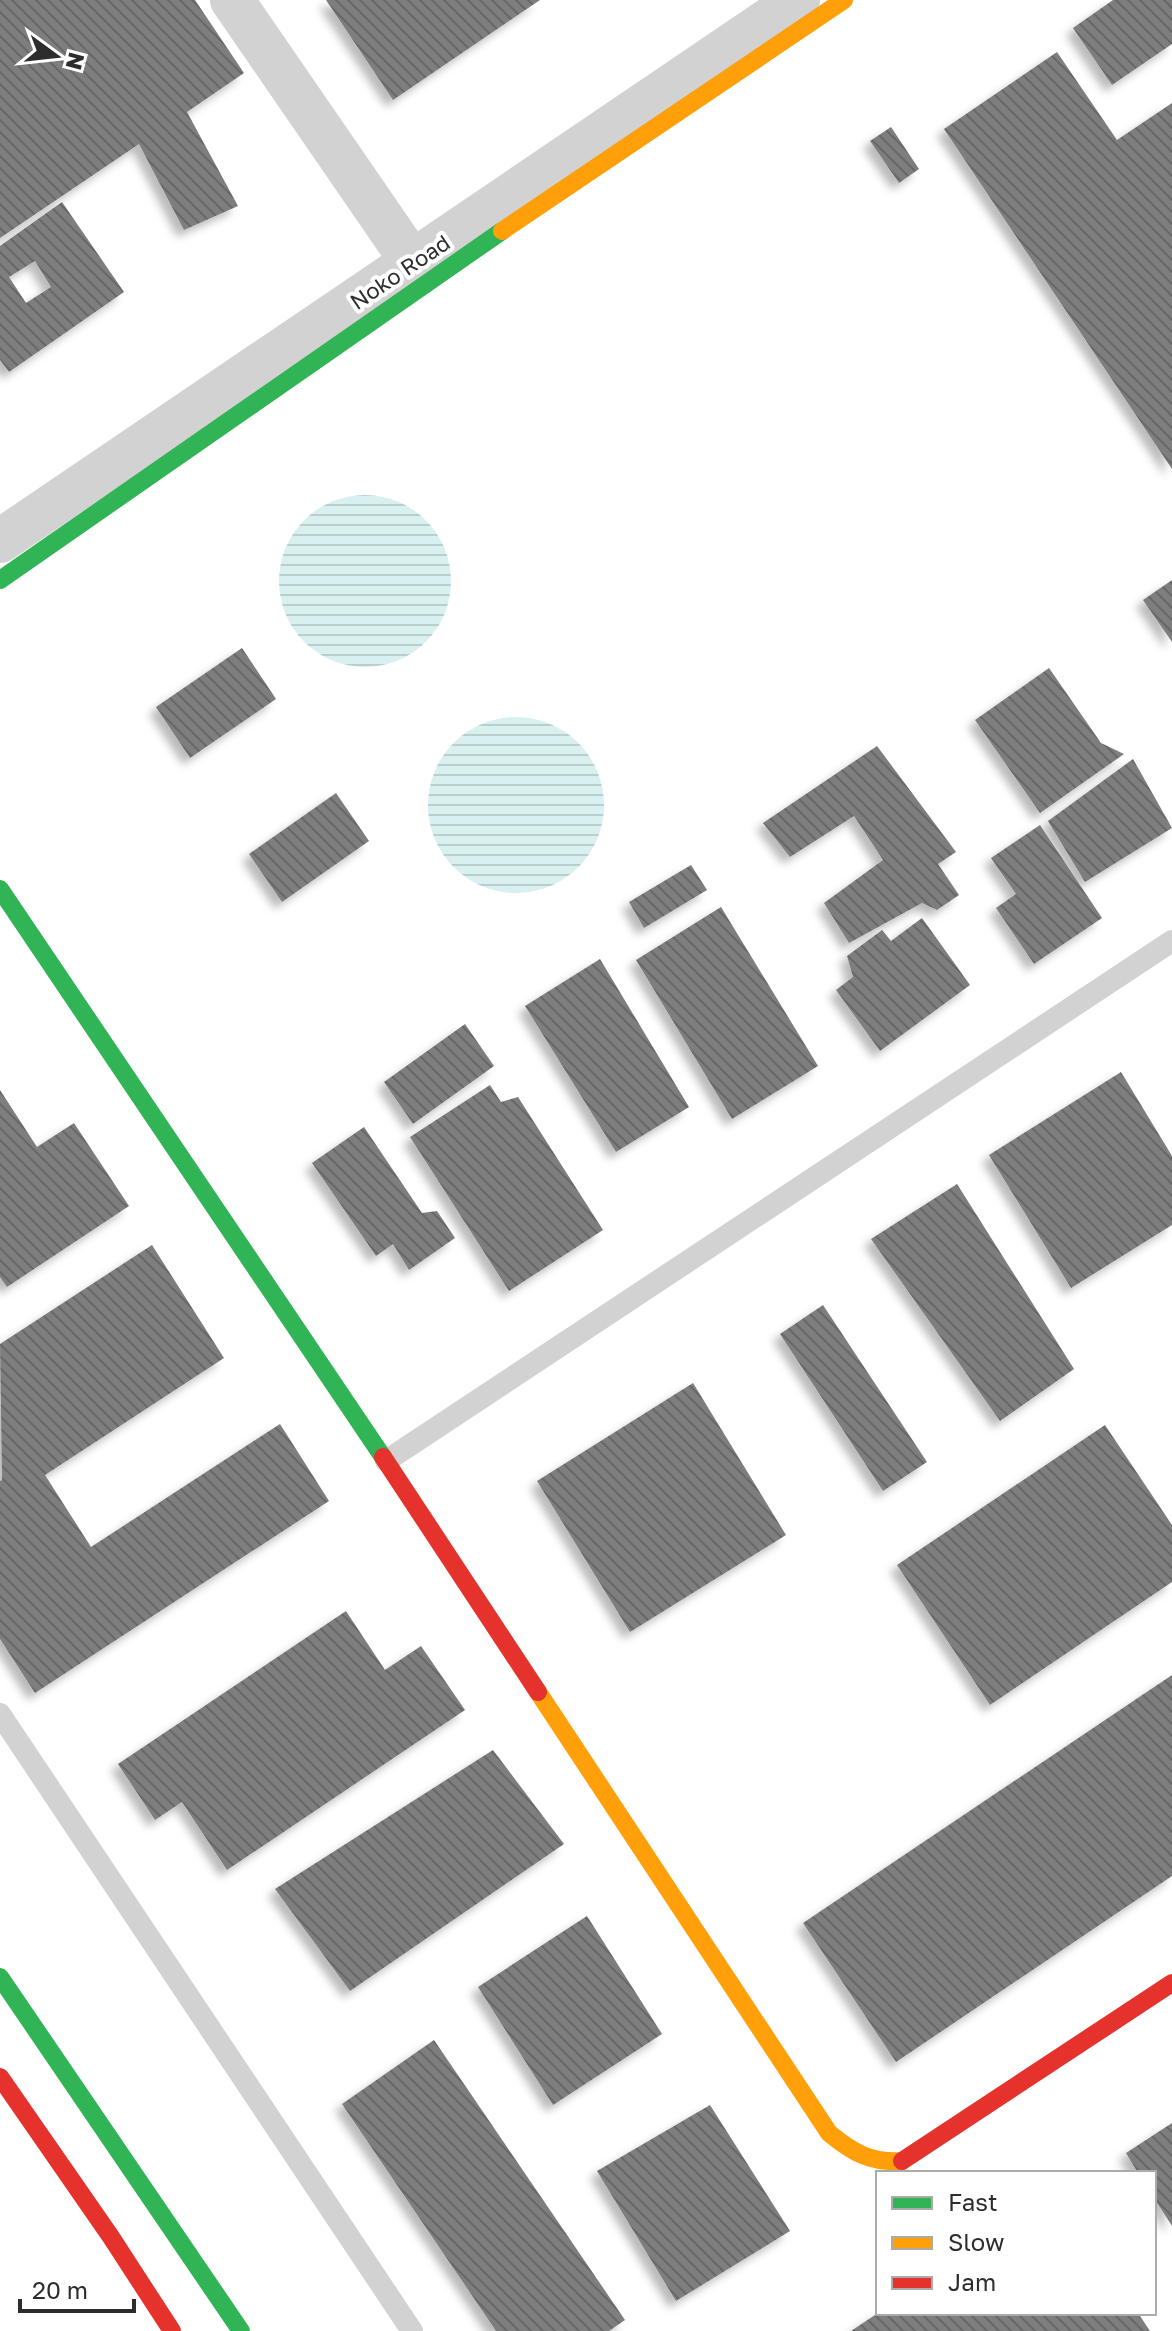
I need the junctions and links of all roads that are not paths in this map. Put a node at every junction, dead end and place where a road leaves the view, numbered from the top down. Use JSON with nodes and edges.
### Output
{"nodes":[{"id":1,"x":232,"y":0,"type":"edge"},
{"id":2,"x":798,"y":0,"type":"edge"},
{"id":3,"x":844,"y":0,"type":"edge"},
{"id":4,"x":413,"y":263,"type":"junction"},
{"id":5,"x":0,"y":541,"type":"edge"},
{"id":6,"x":0,"y":580,"type":"edge"},
{"id":7,"x":0,"y":889,"type":"edge"},
{"id":8,"x":1172,"y":941,"type":"edge"},
{"id":9,"x":386,"y":1461,"type":"junction"},
{"id":10,"x":0,"y":1714,"type":"edge"},
{"id":11,"x":0,"y":1977,"type":"edge"},
{"id":12,"x":1172,"y":1983,"type":"edge"},
{"id":13,"x":0,"y":2077,"type":"edge"},
{"id":14,"x":172,"y":2331,"type":"edge"},
{"id":15,"x":241,"y":2331,"type":"edge"},
{"id":16,"x":412,"y":2331,"type":"edge"}],
"edges":[{"from":1,"to":4,"type":"street"},
{"from":2,"to":4,"type":"street","name":"Noko Road"},
{"from":3,"to":6,"type":"street"},
{"from":4,"to":5,"type":"street","name":"Noko Road"},
{"from":7,"to":9,"type":"street"},
{"from":8,"to":9,"type":"lane"},
{"from":9,"to":12,"type":"street"},
{"from":10,"to":16,"type":"lane"},
{"from":11,"to":15,"type":"street"},
{"from":13,"to":14,"type":"street"}]}
